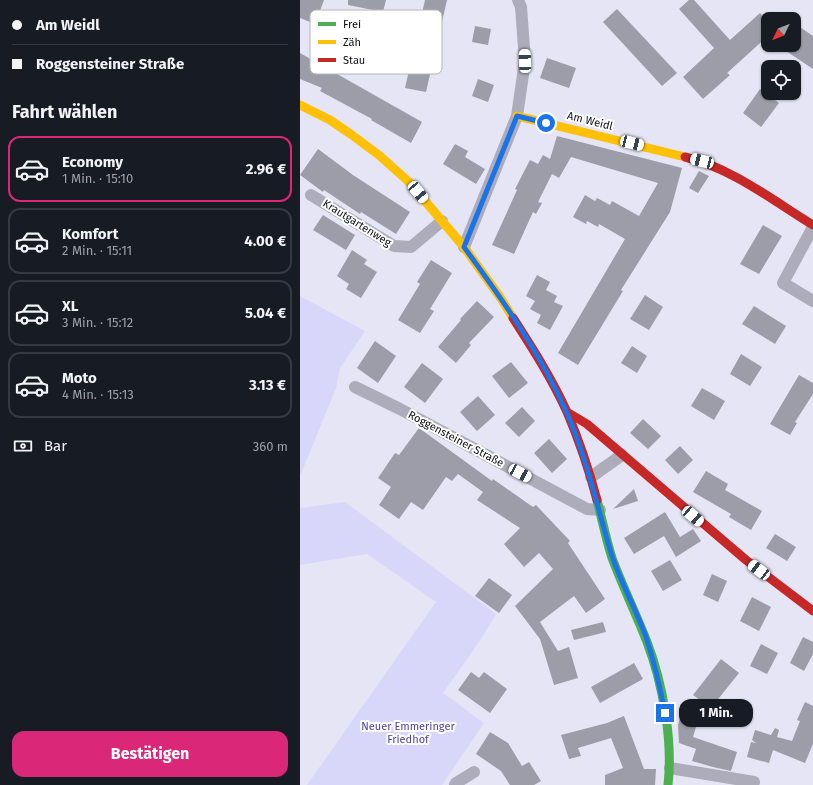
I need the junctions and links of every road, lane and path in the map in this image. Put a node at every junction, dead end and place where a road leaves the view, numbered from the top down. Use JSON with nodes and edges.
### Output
{"nodes":[{"id":1,"x":518,"y":0,"type":"edge"},
{"id":2,"x":300,"y":105,"type":"edge"},
{"id":3,"x":517,"y":116,"type":"junction"},
{"id":4,"x":311,"y":195,"type":"dead end"},
{"id":5,"x":442,"y":221,"type":"junction"},
{"id":6,"x":813,"y":226,"type":"edge"},
{"id":7,"x":464,"y":247,"type":"junction"},
{"id":8,"x":813,"y":301,"type":"edge"},
{"id":9,"x":355,"y":387,"type":"dead end"},
{"id":10,"x":567,"y":412,"type":"junction"},
{"id":11,"x":622,"y":454,"type":"junction"},
{"id":12,"x":591,"y":477,"type":"junction"},
{"id":13,"x":600,"y":510,"type":"junction"},
{"id":14,"x":813,"y":611,"type":"edge"},
{"id":15,"x":670,"y":768,"type":"junction"},
{"id":16,"x":474,"y":772,"type":"dead end"},
{"id":17,"x":754,"y":782,"type":"dead end"},
{"id":18,"x":455,"y":785,"type":"edge"},
{"id":19,"x":668,"y":785,"type":"edge"}],
"edges":[{"from":1,"to":3,"type":"street"},
{"from":2,"to":5,"type":"street"},
{"from":3,"to":6,"type":"street","name":"Am Weidl"},
{"from":3,"to":7,"type":"street"},
{"from":4,"to":5,"type":"street","name":"Krautgartenweg"},
{"from":5,"to":7,"type":"street"},
{"from":6,"to":8,"type":"street"},
{"from":7,"to":10,"type":"street"},
{"from":9,"to":13,"type":"street","name":"Roggensteiner Straße"},
{"from":10,"to":11,"type":"street"},
{"from":10,"to":12,"type":"street"},
{"from":11,"to":12,"type":"street"},
{"from":11,"to":14,"type":"street"},
{"from":12,"to":13,"type":"street"},
{"from":13,"to":15,"type":"street"},
{"from":15,"to":17,"type":"street"},
{"from":15,"to":19,"type":"street"},
{"from":16,"to":18,"type":"street"}]}
